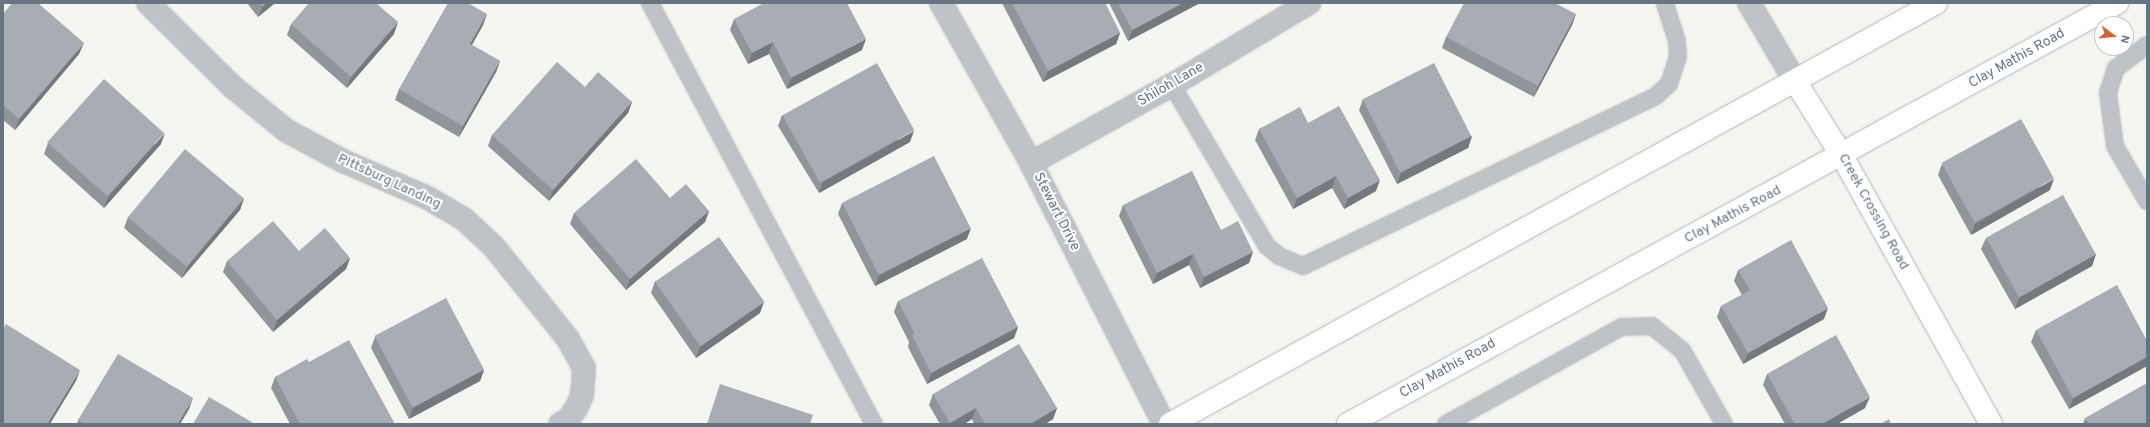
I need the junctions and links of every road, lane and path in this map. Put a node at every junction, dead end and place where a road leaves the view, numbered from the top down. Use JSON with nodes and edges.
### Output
{"nodes":[{"id":1,"x":148,"y":3,"type":"edge"},
{"id":2,"x":650,"y":3,"type":"edge"},
{"id":3,"x":941,"y":3,"type":"edge"},
{"id":4,"x":1308,"y":3,"type":"edge"},
{"id":5,"x":1665,"y":3,"type":"edge"},
{"id":6,"x":1749,"y":3,"type":"edge"},
{"id":7,"x":1936,"y":3,"type":"edge"},
{"id":8,"x":2117,"y":3,"type":"edge"},
{"id":9,"x":2147,"y":45,"type":"edge"},
{"id":10,"x":1795,"y":81,"type":"junction"},
{"id":11,"x":1172,"y":85,"type":"junction"},
{"id":12,"x":1842,"y":156,"type":"junction"},
{"id":13,"x":1031,"y":163,"type":"junction"},
{"id":14,"x":2147,"y":201,"type":"edge"},
{"id":15,"x":560,"y":424,"type":"edge"},
{"id":16,"x":874,"y":424,"type":"edge"},
{"id":17,"x":1164,"y":424,"type":"edge"},
{"id":18,"x":1170,"y":424,"type":"edge"},
{"id":19,"x":1348,"y":424,"type":"edge"},
{"id":20,"x":1446,"y":424,"type":"edge"},
{"id":21,"x":1724,"y":424,"type":"edge"},
{"id":22,"x":1991,"y":424,"type":"edge"}],
"edges":[{"from":1,"to":15,"type":"street","name":"Pittsburg Landing"},
{"from":2,"to":16,"type":"lane"},
{"from":3,"to":13,"type":"street","name":"Stewart Drive"},
{"from":4,"to":11,"type":"street","name":"Shiloh Lane"},
{"from":5,"to":11,"type":"lane"},
{"from":6,"to":10,"type":"street","name":"Creek Crossing Road"},
{"from":7,"to":10,"type":"main road"},
{"from":8,"to":12,"type":"main road","name":"Clay Mathis Road"},
{"from":9,"to":14,"type":"lane"},
{"from":10,"to":12,"type":"main road","name":"Creek Crossing Road"},
{"from":10,"to":18,"type":"main road"},
{"from":11,"to":13,"type":"street","name":"Shiloh Lane"},
{"from":12,"to":19,"type":"main road","name":"Clay Mathis Road"},
{"from":12,"to":22,"type":"main road","name":"Creek Crossing Road"},
{"from":13,"to":17,"type":"street","name":"Stewart Drive"},
{"from":20,"to":21,"type":"lane"}]}
